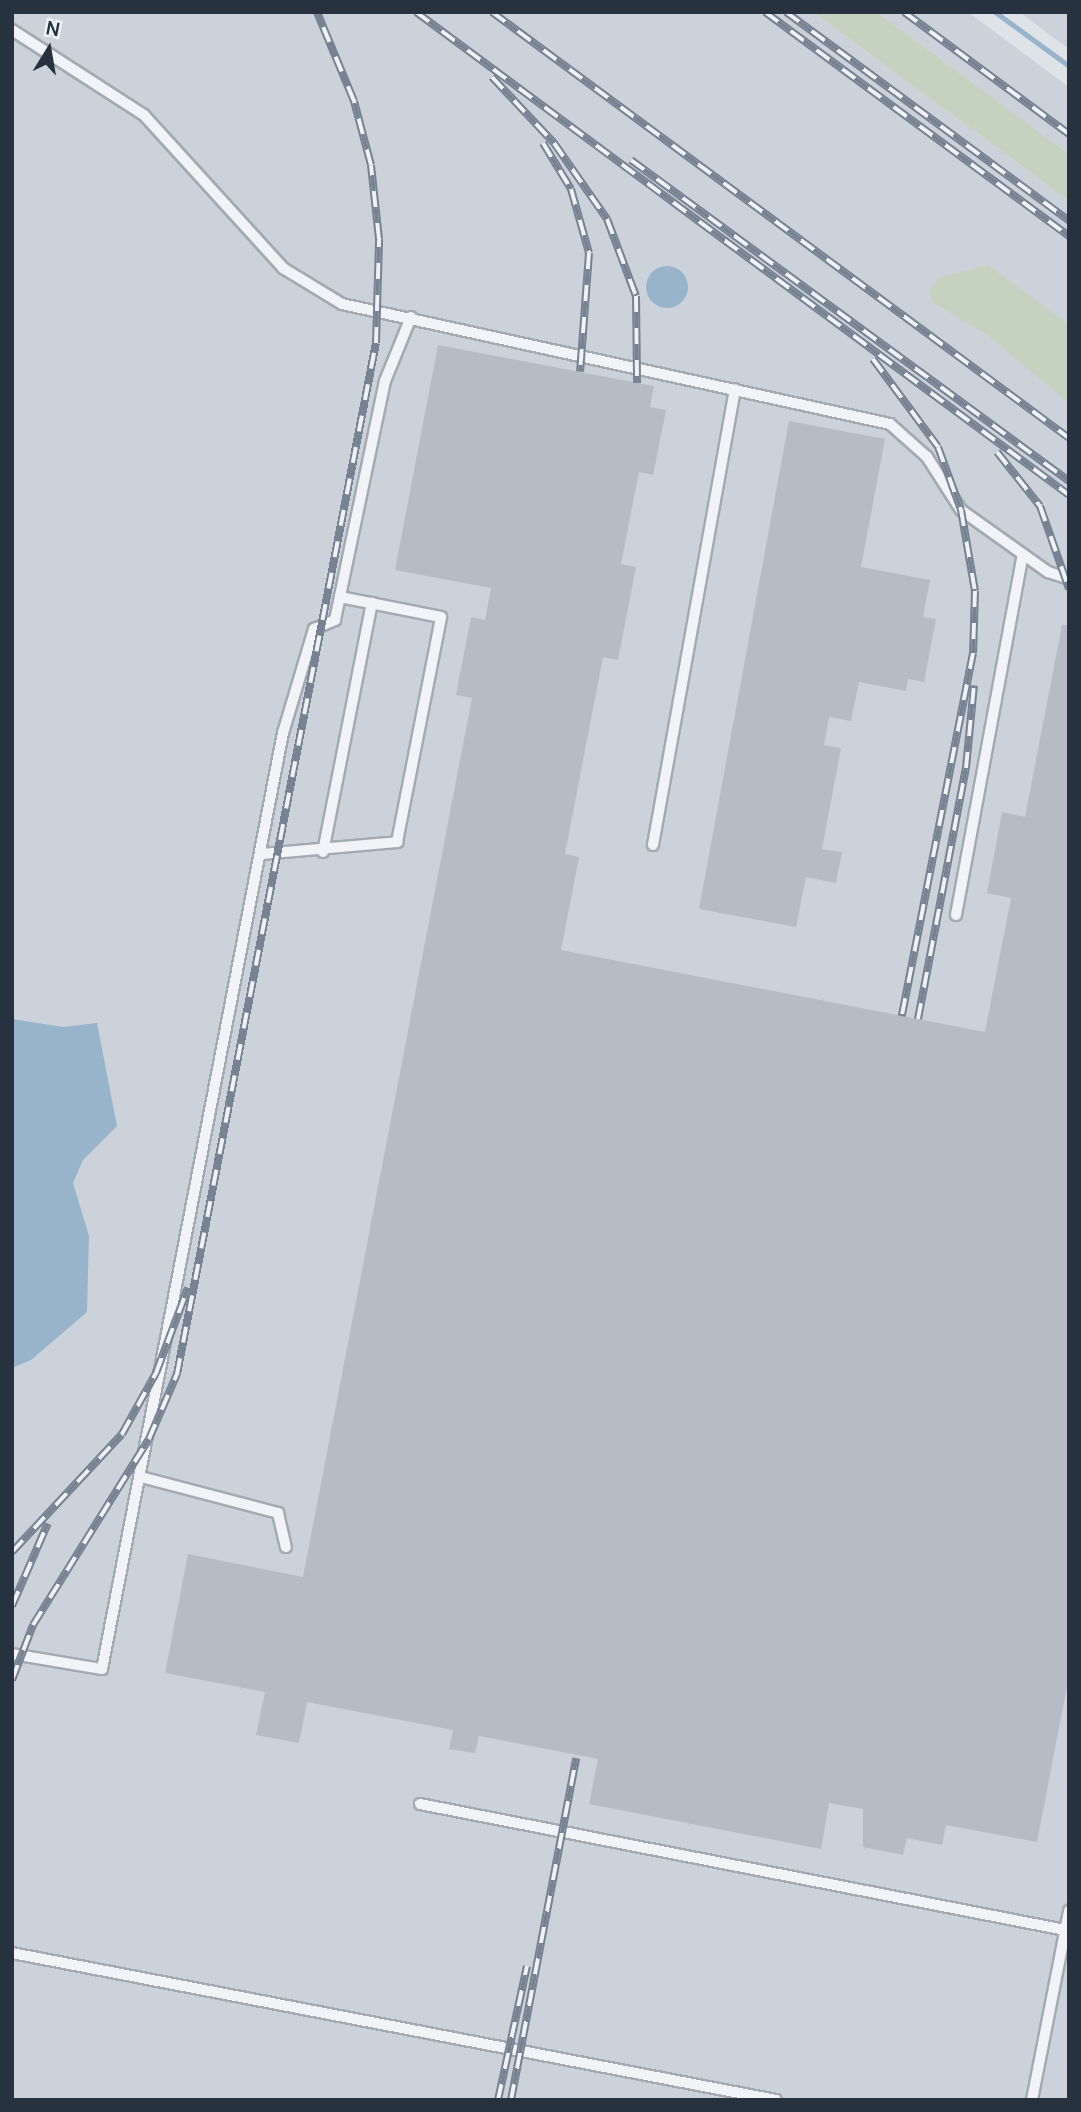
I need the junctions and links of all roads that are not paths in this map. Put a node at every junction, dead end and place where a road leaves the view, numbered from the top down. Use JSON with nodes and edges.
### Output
{"nodes":[{"id":1,"x":12,"y":30,"type":"edge"},
{"id":2,"x":411,"y":317,"type":"junction"},
{"id":3,"x":735,"y":389,"type":"junction"},
{"id":4,"x":1023,"y":555,"type":"junction"},
{"id":5,"x":1069,"y":579,"type":"edge"},
{"id":6,"x":340,"y":597,"type":"junction"},
{"id":7,"x":372,"y":603,"type":"junction"},
{"id":8,"x":653,"y":845,"type":"dead end"},
{"id":9,"x":323,"y":852,"type":"junction"},
{"id":10,"x":261,"y":854,"type":"junction"},
{"id":11,"x":956,"y":915,"type":"dead end"},
{"id":12,"x":141,"y":1477,"type":"junction"},
{"id":13,"x":286,"y":1547,"type":"dead end"},
{"id":14,"x":12,"y":1654,"type":"edge"},
{"id":15,"x":420,"y":1804,"type":"dead end"},
{"id":16,"x":1069,"y":1911,"type":"edge"},
{"id":17,"x":1065,"y":1930,"type":"junction"},
{"id":18,"x":12,"y":1953,"type":"edge"},
{"id":19,"x":747,"y":2097,"type":"edge"},
{"id":20,"x":776,"y":2100,"type":"edge"},
{"id":21,"x":1032,"y":2100,"type":"edge"}],
"edges":[{"from":1,"to":2,"type":"lane"},
{"from":2,"to":3,"type":"lane"},
{"from":2,"to":6,"type":"lane"},
{"from":3,"to":4,"type":"lane"},
{"from":3,"to":8,"type":"lane"},
{"from":4,"to":5,"type":"lane"},
{"from":4,"to":11,"type":"lane"},
{"from":6,"to":7,"type":"lane"},
{"from":6,"to":10,"type":"lane"},
{"from":7,"to":9,"type":"lane"},
{"from":7,"to":9,"type":"lane"},
{"from":9,"to":10,"type":"lane"},
{"from":10,"to":12,"type":"lane"},
{"from":12,"to":13,"type":"lane"},
{"from":12,"to":14,"type":"lane"},
{"from":15,"to":17,"type":"lane"},
{"from":16,"to":17,"type":"lane"},
{"from":17,"to":21,"type":"lane"},
{"from":18,"to":19,"type":"lane"},
{"from":19,"to":20,"type":"lane"}]}
